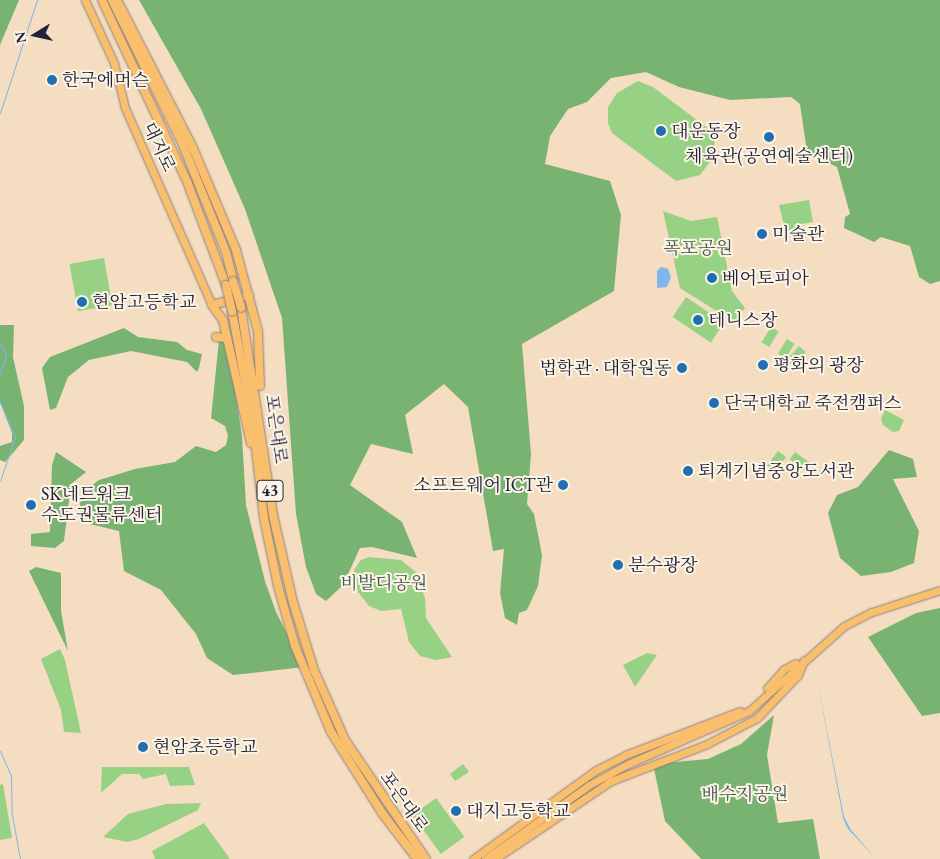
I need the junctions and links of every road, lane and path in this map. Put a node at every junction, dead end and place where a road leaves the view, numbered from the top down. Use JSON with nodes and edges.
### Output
{"nodes":[{"id":1,"x":85,"y":0,"type":"edge"},
{"id":2,"x":102,"y":0,"type":"edge"},
{"id":3,"x":112,"y":0,"type":"edge"},
{"id":4,"x":117,"y":0,"type":"edge"},
{"id":5,"x":249,"y":295,"type":"junction"},
{"id":6,"x":212,"y":305,"type":"junction"},
{"id":7,"x":216,"y":337,"type":"dead end"},
{"id":8,"x":227,"y":338,"type":"junction"},
{"id":9,"x":266,"y":460,"type":"junction"},
{"id":10,"x":258,"y":474,"type":"junction"},
{"id":11,"x":940,"y":590,"type":"edge"},
{"id":12,"x":805,"y":658,"type":"junction"},
{"id":13,"x":310,"y":671,"type":"junction"},
{"id":14,"x":417,"y":859,"type":"edge"},
{"id":15,"x":426,"y":859,"type":"edge"},
{"id":16,"x":473,"y":859,"type":"edge"},
{"id":17,"x":485,"y":859,"type":"edge"},
{"id":18,"x":495,"y":859,"type":"edge"}],
"edges":[{"from":1,"to":6,"type":"main road","name":"대지로"},
{"from":2,"to":10,"type":"highway","name":"포은대로","number":"43","bridge":true},
{"from":3,"to":9,"type":"highway","name":"포은대로","number":"43","bridge":true},
{"from":4,"to":5,"type":"highway"},
{"from":5,"to":6,"type":"highway"},
{"from":5,"to":9,"type":"highway"},
{"from":6,"to":8,"type":"highway"},
{"from":7,"to":8,"type":"highway"},
{"from":8,"to":10,"type":"highway"},
{"from":9,"to":13,"type":"highway","name":"포은대로","number":"43"},
{"from":10,"to":13,"type":"highway","name":"포은대로","number":"43"},
{"from":11,"to":12,"type":"main road"},
{"from":12,"to":16,"type":"main road"},
{"from":12,"to":17,"type":"main road"},
{"from":12,"to":18,"type":"main road"},
{"from":13,"to":14,"type":"highway","name":"포은대로","number":"43"},
{"from":13,"to":15,"type":"highway","name":"포은대로","number":"43"}]}
